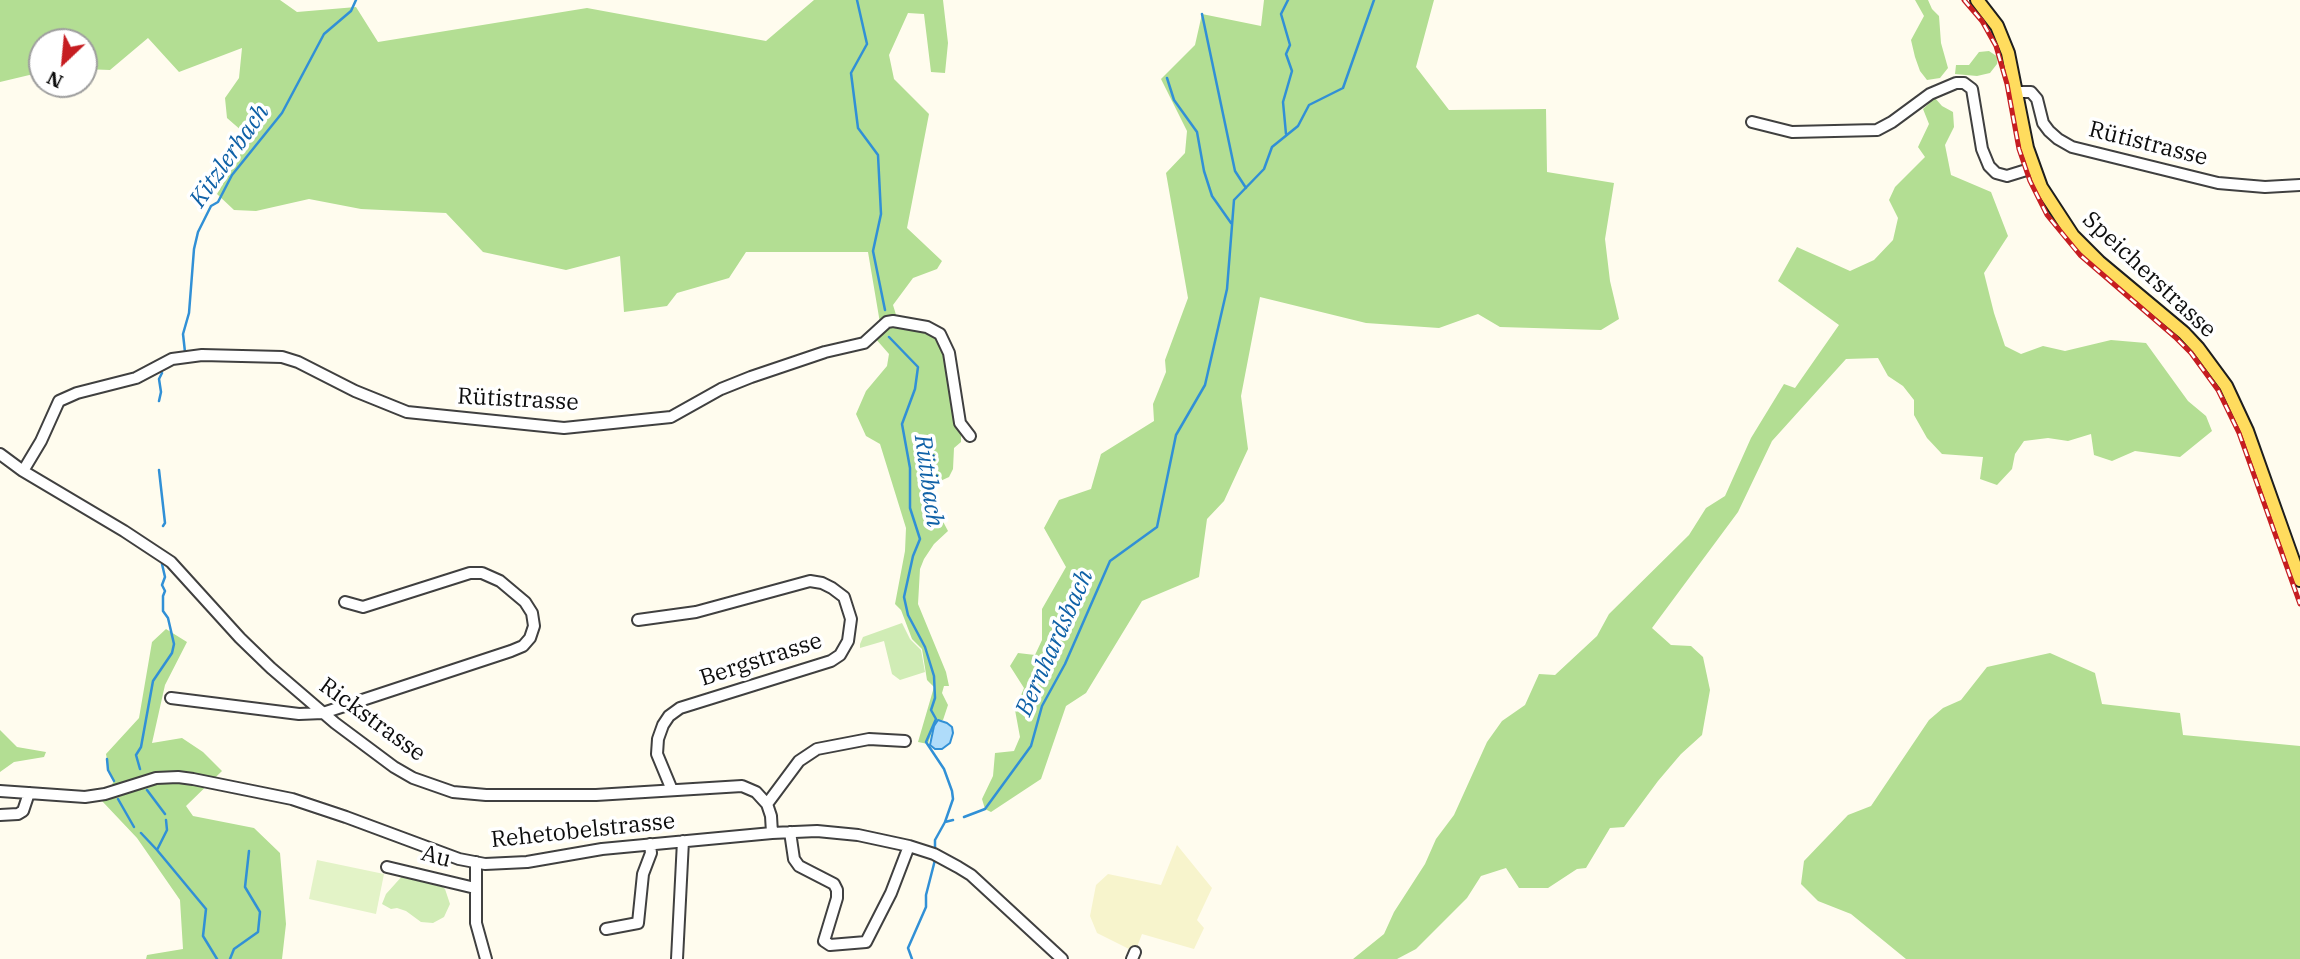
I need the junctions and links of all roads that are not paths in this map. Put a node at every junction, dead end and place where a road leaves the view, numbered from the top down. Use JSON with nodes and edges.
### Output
{"nodes":[{"id":1,"x":1977,"y":0,"type":"edge"},
{"id":2,"x":2016,"y":92,"type":"junction"},
{"id":3,"x":1752,"y":122,"type":"dead end"},
{"id":4,"x":2033,"y":168,"type":"junction"},
{"id":5,"x":2300,"y":185,"type":"edge"},
{"id":6,"x":970,"y":436,"type":"dead end"},
{"id":7,"x":0,"y":454,"type":"edge"},
{"id":8,"x":23,"y":471,"type":"junction"},
{"id":9,"x":2300,"y":580,"type":"edge"},
{"id":10,"x":345,"y":602,"type":"dead end"},
{"id":11,"x":638,"y":620,"type":"dead end"},
{"id":12,"x":171,"y":698,"type":"dead end"},
{"id":13,"x":323,"y":713,"type":"junction"},
{"id":14,"x":905,"y":741,"type":"dead end"},
{"id":15,"x":672,"y":790,"type":"junction"},
{"id":16,"x":0,"y":791,"type":"edge"},
{"id":17,"x":29,"y":793,"type":"junction"},
{"id":18,"x":767,"y":804,"type":"junction"},
{"id":19,"x":0,"y":815,"type":"edge"},
{"id":20,"x":790,"y":832,"type":"junction"},
{"id":21,"x":772,"y":833,"type":"junction"},
{"id":22,"x":682,"y":841,"type":"junction"},
{"id":23,"x":650,"y":844,"type":"junction"},
{"id":24,"x":909,"y":846,"type":"junction"},
{"id":25,"x":476,"y":863,"type":"junction"},
{"id":26,"x":387,"y":867,"type":"dead end"},
{"id":27,"x":475,"y":888,"type":"junction"},
{"id":28,"x":606,"y":929,"type":"dead end"},
{"id":29,"x":486,"y":959,"type":"edge"},
{"id":30,"x":677,"y":959,"type":"edge"},
{"id":31,"x":1062,"y":959,"type":"edge"}],
"edges":[{"from":1,"to":2,"type":"main road","name":"Speicherstrasse"},
{"from":2,"to":4,"type":"main road","name":"Speicherstrasse"},
{"from":2,"to":5,"type":"street","name":"Rütistrasse"},
{"from":3,"to":4,"type":"street"},
{"from":4,"to":9,"type":"main road","name":"Speicherstrasse"},
{"from":6,"to":8,"type":"street","name":"Rütistrasse"},
{"from":7,"to":8,"type":"street","name":"Rickstrasse"},
{"from":8,"to":13,"type":"street","name":"Rickstrasse"},
{"from":10,"to":13,"type":"street"},
{"from":11,"to":15,"type":"street","name":"Bergstrasse"},
{"from":12,"to":13,"type":"street"},
{"from":13,"to":15,"type":"street","name":"Rickstrasse"},
{"from":14,"to":18,"type":"street"},
{"from":15,"to":18,"type":"street","name":"Rickstrasse"},
{"from":16,"to":17,"type":"street","name":"Rehetobelstrasse"},
{"from":17,"to":19,"type":"street"},
{"from":17,"to":25,"type":"street","name":"Rehetobelstrasse"},
{"from":18,"to":21,"type":"street"},
{"from":20,"to":21,"type":"street","name":"Rehetobelstrasse"},
{"from":20,"to":24,"type":"street","name":"Rehetobelstrasse"},
{"from":20,"to":24,"type":"street"},
{"from":21,"to":22,"type":"street","name":"Rehetobelstrasse"},
{"from":22,"to":23,"type":"street","name":"Rehetobelstrasse"},
{"from":22,"to":30,"type":"street"},
{"from":23,"to":25,"type":"street","name":"Rehetobelstrasse"},
{"from":23,"to":28,"type":"street"},
{"from":24,"to":31,"type":"street","name":"Rehetobelstrasse"},
{"from":25,"to":27,"type":"street","name":"Au"},
{"from":26,"to":27,"type":"street","name":"Au"},
{"from":27,"to":29,"type":"street","name":"Au"}]}
